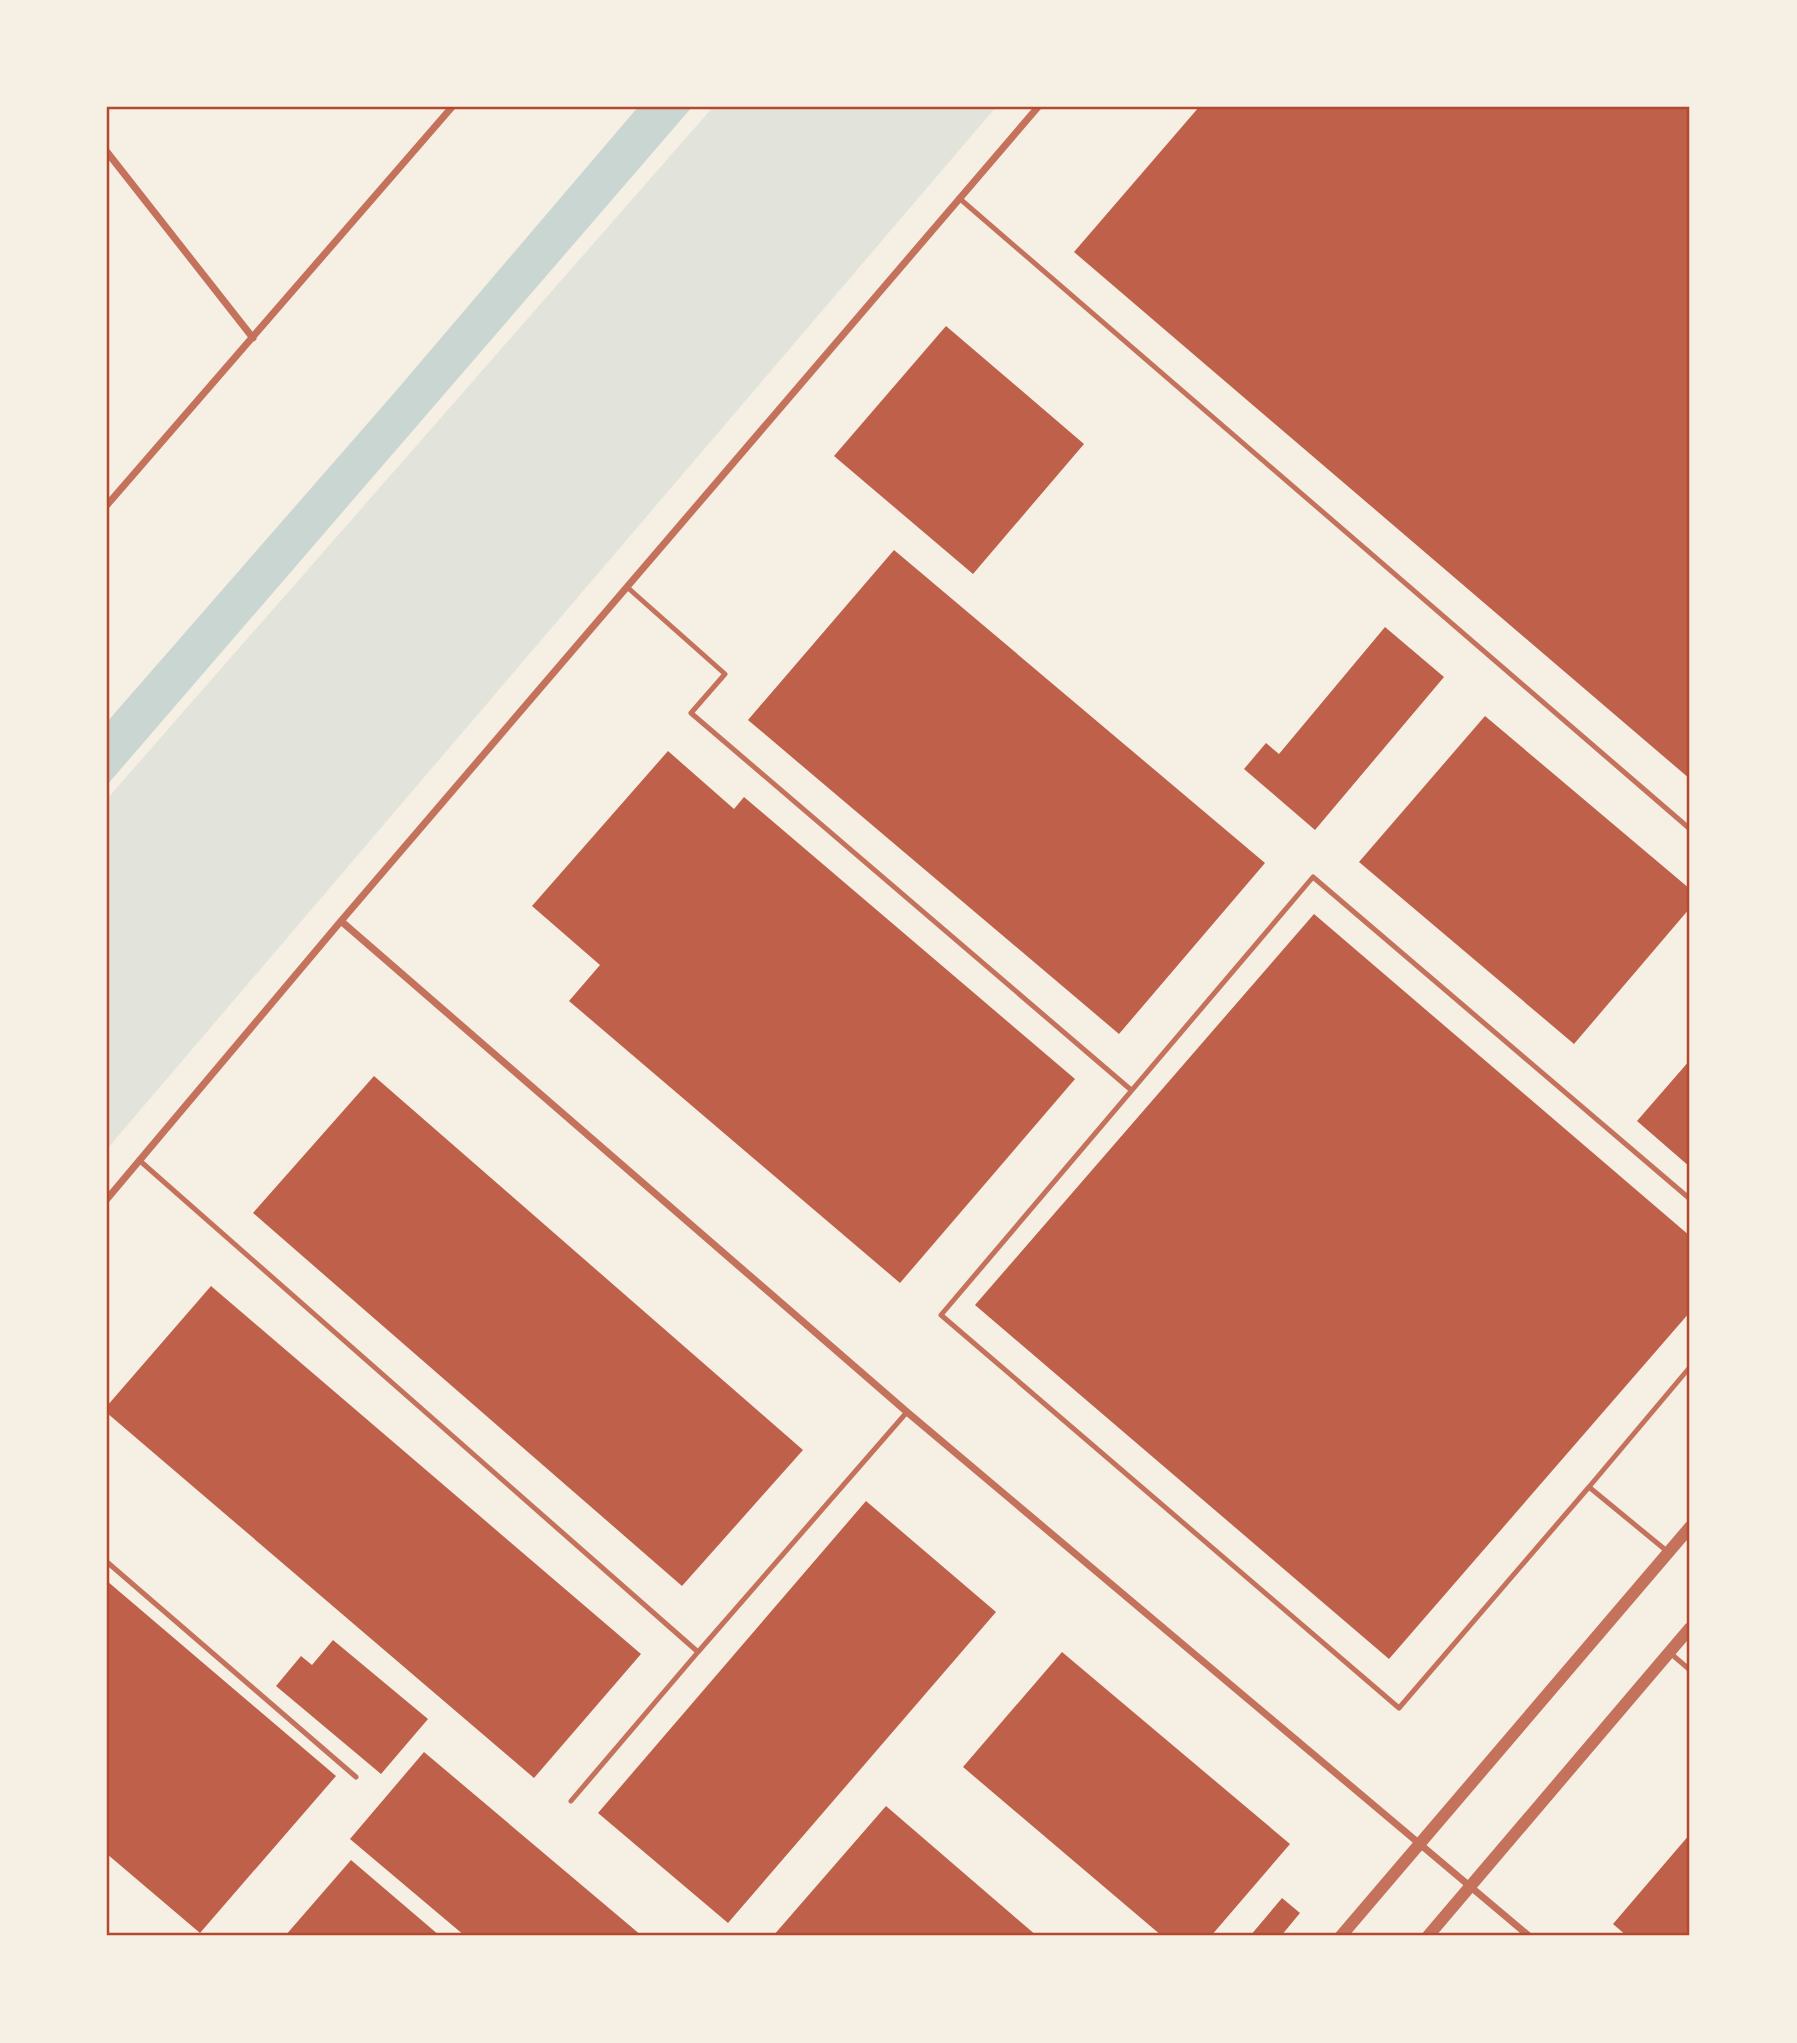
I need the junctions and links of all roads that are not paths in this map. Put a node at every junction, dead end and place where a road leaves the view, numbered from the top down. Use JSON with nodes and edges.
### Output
{"nodes":[{"id":1,"x":452,"y":107,"type":"edge"},
{"id":2,"x":1038,"y":107,"type":"edge"},
{"id":3,"x":107,"y":152,"type":"edge"},
{"id":4,"x":959,"y":198,"type":"junction"},
{"id":5,"x":253,"y":338,"type":"junction"},
{"id":6,"x":107,"y":505,"type":"edge"},
{"id":7,"x":627,"y":587,"type":"junction"},
{"id":8,"x":1690,"y":830,"type":"edge"},
{"id":9,"x":341,"y":921,"type":"junction"},
{"id":10,"x":1130,"y":1090,"type":"junction"},
{"id":11,"x":139,"y":1160,"type":"junction"},
{"id":12,"x":107,"y":1199,"type":"edge"},
{"id":13,"x":1690,"y":1199,"type":"edge"},
{"id":14,"x":1690,"y":1367,"type":"edge"},
{"id":15,"x":907,"y":1412,"type":"junction"},
{"id":16,"x":1589,"y":1487,"type":"junction"},
{"id":17,"x":1690,"y":1527,"type":"edge"},
{"id":18,"x":1668,"y":1552,"type":"junction"},
{"id":19,"x":107,"y":1562,"type":"edge"},
{"id":20,"x":1690,"y":1628,"type":"edge"},
{"id":21,"x":698,"y":1651,"type":"junction"},
{"id":22,"x":1670,"y":1652,"type":"junction"},
{"id":23,"x":1690,"y":1670,"type":"edge"},
{"id":24,"x":356,"y":1777,"type":"dead end"},
{"id":25,"x":571,"y":1801,"type":"dead end"},
{"id":26,"x":1419,"y":1842,"type":"junction"},
{"id":27,"x":1470,"y":1886,"type":"junction"},
{"id":28,"x":1340,"y":1936,"type":"edge"},
{"id":29,"x":1428,"y":1936,"type":"edge"},
{"id":30,"x":1529,"y":1936,"type":"edge"}],
"edges":[{"from":1,"to":5,"type":"street"},
{"from":2,"to":4,"type":"street"},
{"from":3,"to":5,"type":"street"},
{"from":4,"to":7,"type":"street"},
{"from":4,"to":8,"type":"lane"},
{"from":5,"to":6,"type":"street"},
{"from":7,"to":9,"type":"street"},
{"from":7,"to":10,"type":"lane"},
{"from":9,"to":11,"type":"street"},
{"from":9,"to":15,"type":"street"},
{"from":10,"to":13,"type":"lane"},
{"from":10,"to":16,"type":"lane"},
{"from":11,"to":12,"type":"street"},
{"from":11,"to":21,"type":"lane"},
{"from":14,"to":16,"type":"lane"},
{"from":15,"to":21,"type":"lane"},
{"from":15,"to":26,"type":"street"},
{"from":16,"to":18,"type":"lane"},
{"from":17,"to":18,"type":"street"},
{"from":18,"to":26,"type":"street"},
{"from":19,"to":24,"type":"lane"},
{"from":20,"to":22,"type":"street"},
{"from":21,"to":25,"type":"lane"},
{"from":22,"to":23,"type":"lane"},
{"from":22,"to":27,"type":"street"},
{"from":26,"to":27,"type":"street"},
{"from":26,"to":28,"type":"street"},
{"from":27,"to":29,"type":"street"},
{"from":27,"to":30,"type":"street"}]}
